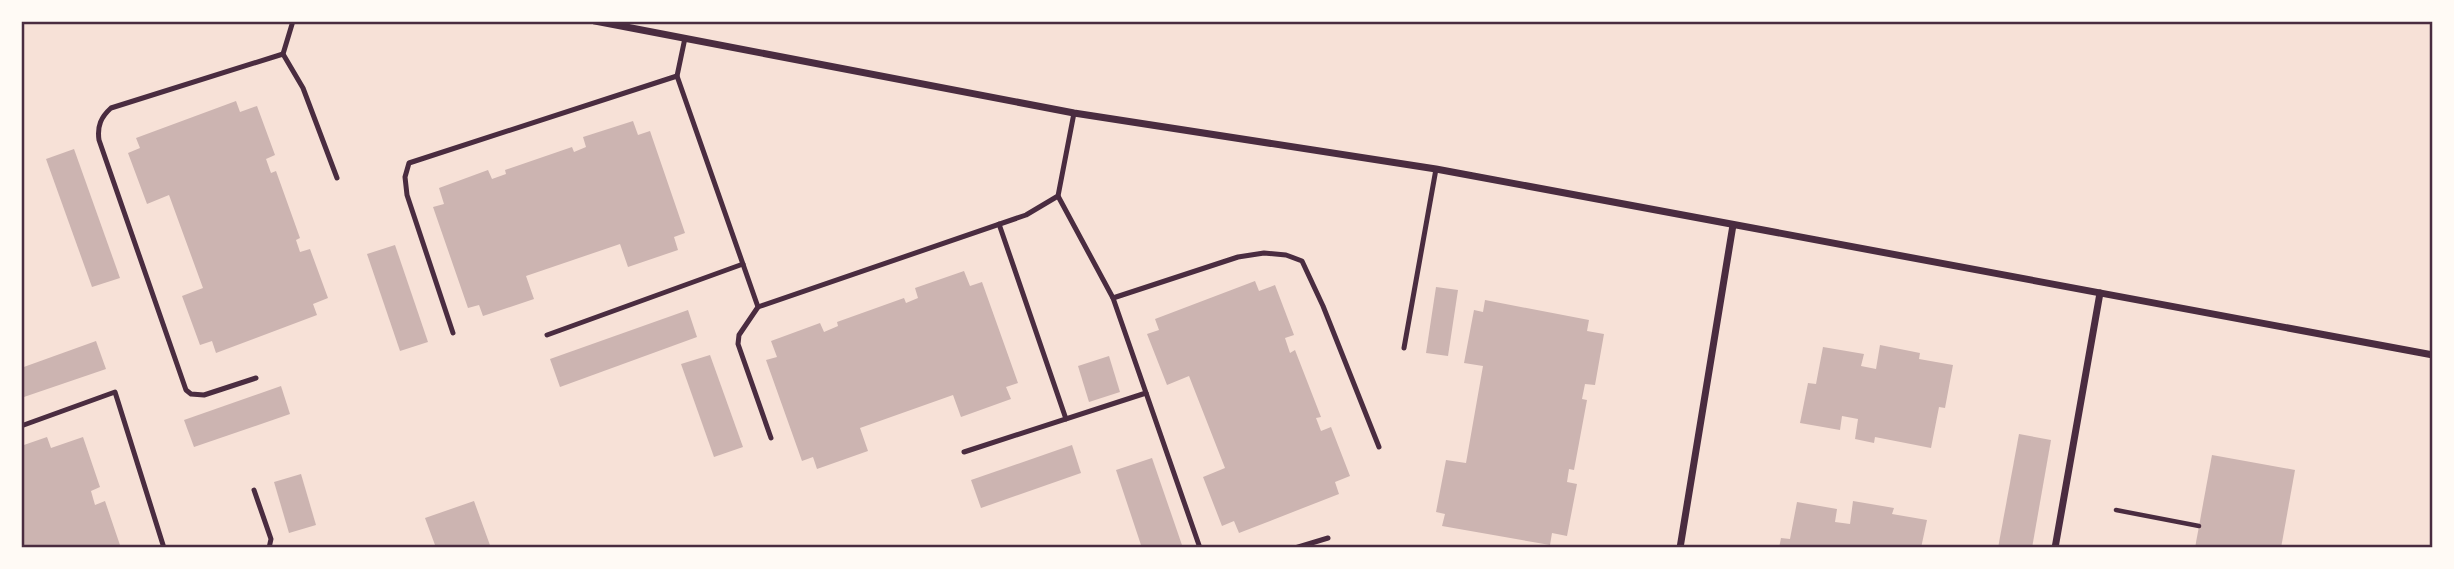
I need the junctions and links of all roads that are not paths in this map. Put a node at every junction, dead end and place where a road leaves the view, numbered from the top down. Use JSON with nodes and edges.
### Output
{"nodes":[{"id":1,"x":293,"y":21,"type":"edge"},
{"id":2,"x":596,"y":21,"type":"edge"},
{"id":3,"x":685,"y":38,"type":"junction"},
{"id":4,"x":283,"y":54,"type":"junction"},
{"id":5,"x":677,"y":76,"type":"junction"},
{"id":6,"x":1074,"y":113,"type":"junction"},
{"id":7,"x":1436,"y":169,"type":"junction"},
{"id":8,"x":337,"y":178,"type":"dead end"},
{"id":9,"x":1058,"y":195,"type":"junction"},
{"id":10,"x":999,"y":224,"type":"junction"},
{"id":11,"x":1733,"y":225,"type":"junction"},
{"id":12,"x":743,"y":264,"type":"junction"},
{"id":13,"x":2101,"y":293,"type":"junction"},
{"id":14,"x":1113,"y":298,"type":"junction"},
{"id":15,"x":758,"y":307,"type":"junction"},
{"id":16,"x":453,"y":334,"type":"dead end"},
{"id":17,"x":547,"y":335,"type":"dead end"},
{"id":18,"x":1404,"y":348,"type":"dead end"},
{"id":19,"x":2433,"y":355,"type":"edge"},
{"id":20,"x":256,"y":378,"type":"dead end"},
{"id":21,"x":1146,"y":393,"type":"junction"},
{"id":22,"x":1066,"y":419,"type":"junction"},
{"id":23,"x":21,"y":426,"type":"edge"},
{"id":24,"x":771,"y":438,"type":"dead end"},
{"id":25,"x":1379,"y":447,"type":"dead end"},
{"id":26,"x":964,"y":452,"type":"dead end"},
{"id":27,"x":254,"y":490,"type":"dead end"},
{"id":28,"x":1328,"y":538,"type":"dead end"},
{"id":29,"x":164,"y":548,"type":"edge"},
{"id":30,"x":270,"y":548,"type":"edge"},
{"id":31,"x":1200,"y":548,"type":"edge"},
{"id":32,"x":1295,"y":548,"type":"edge"},
{"id":33,"x":1680,"y":548,"type":"edge"},
{"id":34,"x":2055,"y":548,"type":"edge"}],
"edges":[{"from":1,"to":4,"type":"lane"},
{"from":2,"to":3,"type":"street"},
{"from":3,"to":5,"type":"lane"},
{"from":3,"to":6,"type":"street"},
{"from":4,"to":8,"type":"lane"},
{"from":4,"to":20,"type":"lane"},
{"from":5,"to":12,"type":"lane"},
{"from":5,"to":16,"type":"lane"},
{"from":6,"to":7,"type":"street"},
{"from":6,"to":9,"type":"lane"},
{"from":7,"to":11,"type":"street"},
{"from":7,"to":18,"type":"lane"},
{"from":9,"to":10,"type":"lane"},
{"from":9,"to":14,"type":"lane"},
{"from":10,"to":15,"type":"lane"},
{"from":10,"to":22,"type":"lane"},
{"from":11,"to":13,"type":"street"},
{"from":11,"to":33,"type":"street"},
{"from":12,"to":15,"type":"lane"},
{"from":12,"to":17,"type":"lane"},
{"from":13,"to":19,"type":"street"},
{"from":13,"to":34,"type":"street"},
{"from":14,"to":21,"type":"lane"},
{"from":14,"to":25,"type":"lane"},
{"from":15,"to":24,"type":"lane"},
{"from":21,"to":22,"type":"lane"},
{"from":21,"to":31,"type":"lane"},
{"from":22,"to":26,"type":"lane"},
{"from":23,"to":29,"type":"lane"},
{"from":27,"to":30,"type":"lane"},
{"from":28,"to":32,"type":"lane"}]}
